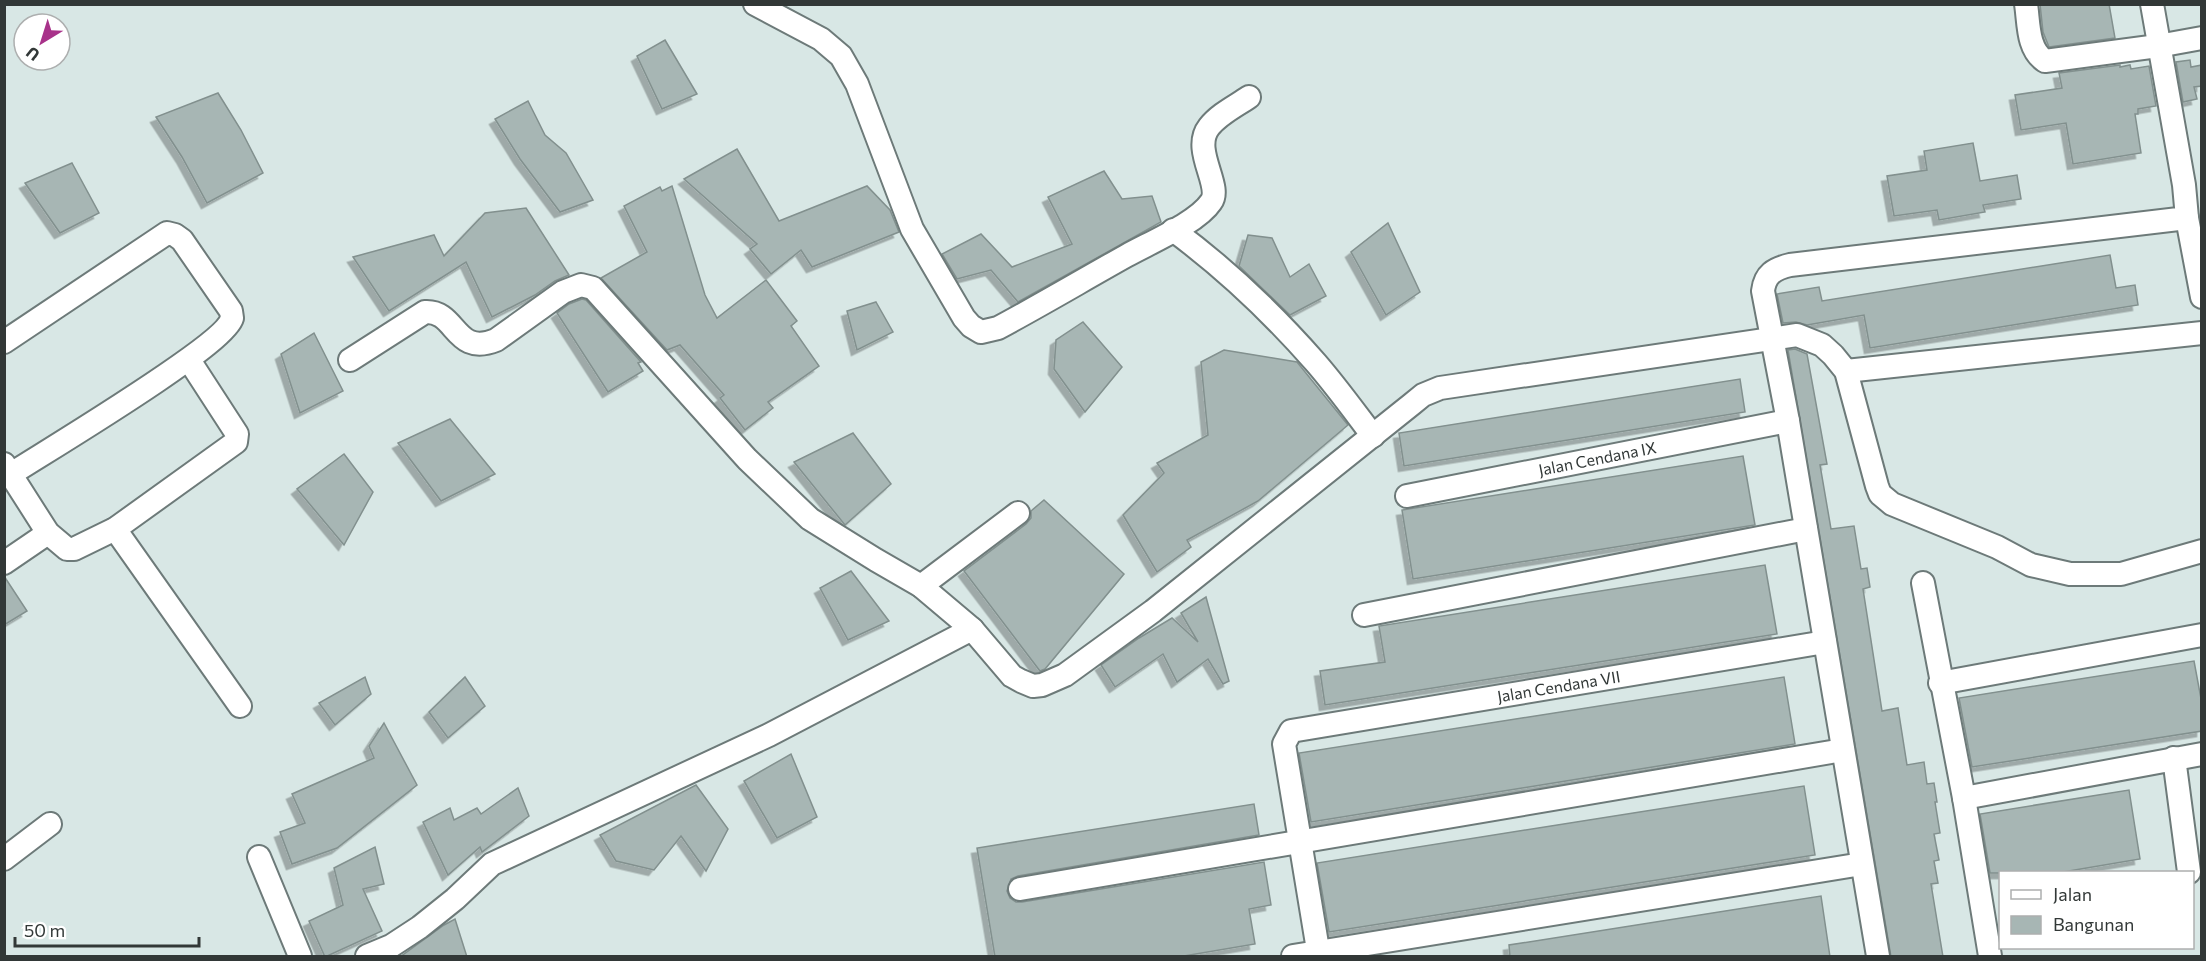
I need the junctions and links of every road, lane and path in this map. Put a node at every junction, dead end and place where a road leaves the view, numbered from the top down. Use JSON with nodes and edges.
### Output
{"nodes":[{"id":1,"x":755,"y":4,"type":"edge"},
{"id":2,"x":2026,"y":4,"type":"edge"},
{"id":3,"x":2152,"y":4,"type":"edge"},
{"id":4,"x":2202,"y":38,"type":"edge"},
{"id":5,"x":2158,"y":46,"type":"junction"},
{"id":6,"x":1249,"y":97,"type":"dead end"},
{"id":7,"x":2193,"y":184,"type":"edge"},
{"id":8,"x":2187,"y":218,"type":"junction"},
{"id":9,"x":1173,"y":230,"type":"junction"},
{"id":10,"x":2202,"y":297,"type":"edge"},
{"id":11,"x":2202,"y":333,"type":"edge"},
{"id":12,"x":1773,"y":338,"type":"junction"},
{"id":13,"x":4,"y":342,"type":"edge"},
{"id":14,"x":189,"y":360,"type":"junction"},
{"id":15,"x":350,"y":360,"type":"dead end"},
{"id":16,"x":1846,"y":371,"type":"junction"},
{"id":17,"x":1788,"y":421,"type":"junction"},
{"id":18,"x":1373,"y":436,"type":"junction"},
{"id":19,"x":8,"y":469,"type":"edge"},
{"id":20,"x":1407,"y":496,"type":"dead end"},
{"id":21,"x":1018,"y":513,"type":"dead end"},
{"id":22,"x":115,"y":529,"type":"junction"},
{"id":23,"x":1806,"y":529,"type":"junction"},
{"id":24,"x":48,"y":533,"type":"junction"},
{"id":25,"x":2202,"y":551,"type":"edge"},
{"id":26,"x":4,"y":563,"type":"edge"},
{"id":27,"x":1923,"y":584,"type":"dead end"},
{"id":28,"x":921,"y":586,"type":"junction"},
{"id":29,"x":1364,"y":615,"type":"dead end"},
{"id":30,"x":972,"y":629,"type":"junction"},
{"id":31,"x":2202,"y":635,"type":"edge"},
{"id":32,"x":1825,"y":642,"type":"junction"},
{"id":33,"x":1940,"y":683,"type":"junction"},
{"id":34,"x":240,"y":706,"type":"dead end"},
{"id":35,"x":1843,"y":750,"type":"junction"},
{"id":36,"x":2202,"y":754,"type":"edge"},
{"id":37,"x":2174,"y":758,"type":"junction"},
{"id":38,"x":1964,"y":798,"type":"junction"},
{"id":39,"x":50,"y":824,"type":"dead end"},
{"id":40,"x":1299,"y":842,"type":"junction"},
{"id":41,"x":259,"y":857,"type":"dead end"},
{"id":42,"x":4,"y":859,"type":"edge"},
{"id":43,"x":1862,"y":864,"type":"junction"},
{"id":44,"x":2187,"y":871,"type":"edge"},
{"id":45,"x":1020,"y":889,"type":"dead end"},
{"id":46,"x":1991,"y":901,"type":"edge"},
{"id":47,"x":1319,"y":954,"type":"edge"},
{"id":48,"x":300,"y":957,"type":"edge"},
{"id":49,"x":367,"y":957,"type":"edge"},
{"id":50,"x":1293,"y":957,"type":"edge"},
{"id":51,"x":1878,"y":957,"type":"edge"},
{"id":52,"x":1990,"y":957,"type":"edge"}],
"edges":[{"from":1,"to":9,"type":"street"},
{"from":2,"to":5,"type":"street"},
{"from":3,"to":5,"type":"street"},
{"from":4,"to":5,"type":"street"},
{"from":5,"to":7,"type":"street"},
{"from":6,"to":9,"type":"street"},
{"from":7,"to":8,"type":"street"},
{"from":8,"to":10,"type":"street"},
{"from":8,"to":12,"type":"street"},
{"from":9,"to":18,"type":"street"},
{"from":11,"to":16,"type":"street"},
{"from":12,"to":16,"type":"street"},
{"from":12,"to":17,"type":"street"},
{"from":12,"to":18,"type":"street"},
{"from":13,"to":14,"type":"street"},
{"from":14,"to":19,"type":"street"},
{"from":14,"to":22,"type":"street"},
{"from":15,"to":28,"type":"street"},
{"from":16,"to":25,"type":"street"},
{"from":17,"to":20,"type":"street","name":"Jalan Cendana IX"},
{"from":17,"to":23,"type":"street"},
{"from":18,"to":30,"type":"street"},
{"from":19,"to":24,"type":"street"},
{"from":21,"to":28,"type":"street"},
{"from":22,"to":24,"type":"street"},
{"from":22,"to":34,"type":"street"},
{"from":23,"to":29,"type":"street"},
{"from":23,"to":32,"type":"street"},
{"from":24,"to":26,"type":"street"},
{"from":27,"to":33,"type":"street"},
{"from":28,"to":30,"type":"street"},
{"from":30,"to":49,"type":"street"},
{"from":31,"to":33,"type":"street"},
{"from":32,"to":35,"type":"street"},
{"from":32,"to":40,"type":"street","name":"Jalan Cendana VII"},
{"from":33,"to":38,"type":"street"},
{"from":35,"to":40,"type":"street"},
{"from":35,"to":43,"type":"street"},
{"from":36,"to":37,"type":"street"},
{"from":37,"to":38,"type":"street"},
{"from":37,"to":44,"type":"street"},
{"from":38,"to":46,"type":"street"},
{"from":39,"to":42,"type":"street"},
{"from":40,"to":45,"type":"street"},
{"from":40,"to":47,"type":"street"},
{"from":41,"to":48,"type":"street"},
{"from":43,"to":47,"type":"street"},
{"from":43,"to":51,"type":"street"},
{"from":46,"to":52,"type":"street"},
{"from":47,"to":50,"type":"street"}]}
